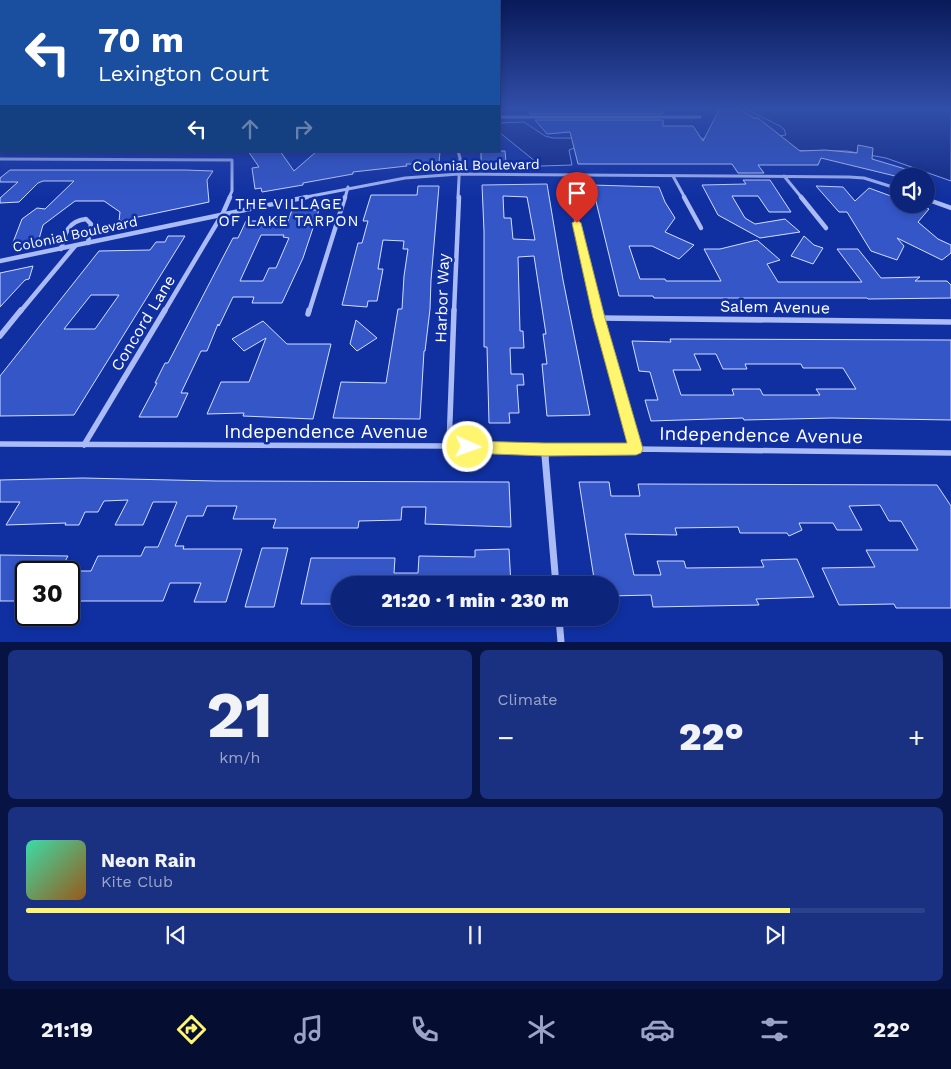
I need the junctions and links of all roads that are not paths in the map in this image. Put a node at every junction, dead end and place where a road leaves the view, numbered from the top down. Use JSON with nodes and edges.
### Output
{"nodes":[{"id":1,"x":458,"y":152,"type":"edge"},
{"id":2,"x":0,"y":159,"type":"edge"},
{"id":3,"x":7,"y":159,"type":"junction"},
{"id":4,"x":0,"y":164,"type":"edge"},
{"id":5,"x":459,"y":174,"type":"junction"},
{"id":6,"x":566,"y":175,"type":"junction"},
{"id":7,"x":673,"y":176,"type":"junction"},
{"id":8,"x":784,"y":176,"type":"junction"},
{"id":9,"x":890,"y":186,"type":"edge"},
{"id":10,"x":348,"y":187,"type":"junction"},
{"id":11,"x":935,"y":202,"type":"edge"},
{"id":12,"x":951,"y":208,"type":"edge"},
{"id":13,"x":222,"y":213,"type":"junction"},
{"id":14,"x":701,"y":228,"type":"dead end"},
{"id":15,"x":826,"y":228,"type":"dead end"},
{"id":16,"x":88,"y":243,"type":"junction"},
{"id":17,"x":76,"y":246,"type":"junction"},
{"id":18,"x":61,"y":249,"type":"junction"},
{"id":19,"x":0,"y":261,"type":"edge"},
{"id":20,"x":308,"y":314,"type":"dead end"},
{"id":21,"x":599,"y":318,"type":"junction"},
{"id":22,"x":951,"y":322,"type":"edge"},
{"id":23,"x":0,"y":336,"type":"edge"},
{"id":24,"x":0,"y":444,"type":"edge"},
{"id":25,"x":84,"y":445,"type":"junction"},
{"id":26,"x":449,"y":446,"type":"junction"},
{"id":27,"x":636,"y":449,"type":"junction"},
{"id":28,"x":545,"y":450,"type":"junction"},
{"id":29,"x":951,"y":453,"type":"edge"},
{"id":30,"x":555,"y":576,"type":"edge"},
{"id":31,"x":560,"y":626,"type":"edge"},
{"id":32,"x":561,"y":642,"type":"edge"}],
"edges":[{"from":1,"to":5,"type":"street","name":"Harbor Way"},
{"from":2,"to":3,"type":"street"},
{"from":3,"to":4,"type":"street"},
{"from":3,"to":13,"type":"street","name":"Concord Lane"},
{"from":5,"to":6,"type":"street","name":"Colonial Boulevard"},
{"from":5,"to":10,"type":"street","name":"Colonial Boulevard"},
{"from":5,"to":26,"type":"street","name":"Harbor Way"},
{"from":6,"to":7,"type":"street","name":"Colonial Boulevard"},
{"from":6,"to":21,"type":"street"},
{"from":7,"to":8,"type":"street","name":"Colonial Boulevard"},
{"from":7,"to":14,"type":"street"},
{"from":8,"to":9,"type":"street","name":"Colonial Boulevard"},
{"from":8,"to":15,"type":"street"},
{"from":10,"to":13,"type":"street","name":"Colonial Boulevard"},
{"from":10,"to":20,"type":"street"},
{"from":11,"to":12,"type":"street"},
{"from":13,"to":16,"type":"street","name":"Colonial Boulevard"},
{"from":13,"to":25,"type":"street","name":"Concord Lane"},
{"from":16,"to":17,"type":"street","name":"Colonial Boulevard"},
{"from":16,"to":18,"type":"street"},
{"from":17,"to":18,"type":"street","name":"Colonial Boulevard"},
{"from":17,"to":23,"type":"street"},
{"from":18,"to":19,"type":"street","name":"Colonial Boulevard"},
{"from":21,"to":22,"type":"street","name":"Salem Avenue"},
{"from":21,"to":27,"type":"street"},
{"from":24,"to":25,"type":"street","name":"Independence Avenue"},
{"from":25,"to":26,"type":"street","name":"Independence Avenue"},
{"from":26,"to":28,"type":"street","name":"Independence Avenue"},
{"from":27,"to":28,"type":"street","name":"Independence Avenue"},
{"from":27,"to":29,"type":"street","name":"Independence Avenue"},
{"from":28,"to":30,"type":"street"},
{"from":31,"to":32,"type":"street"}]}
